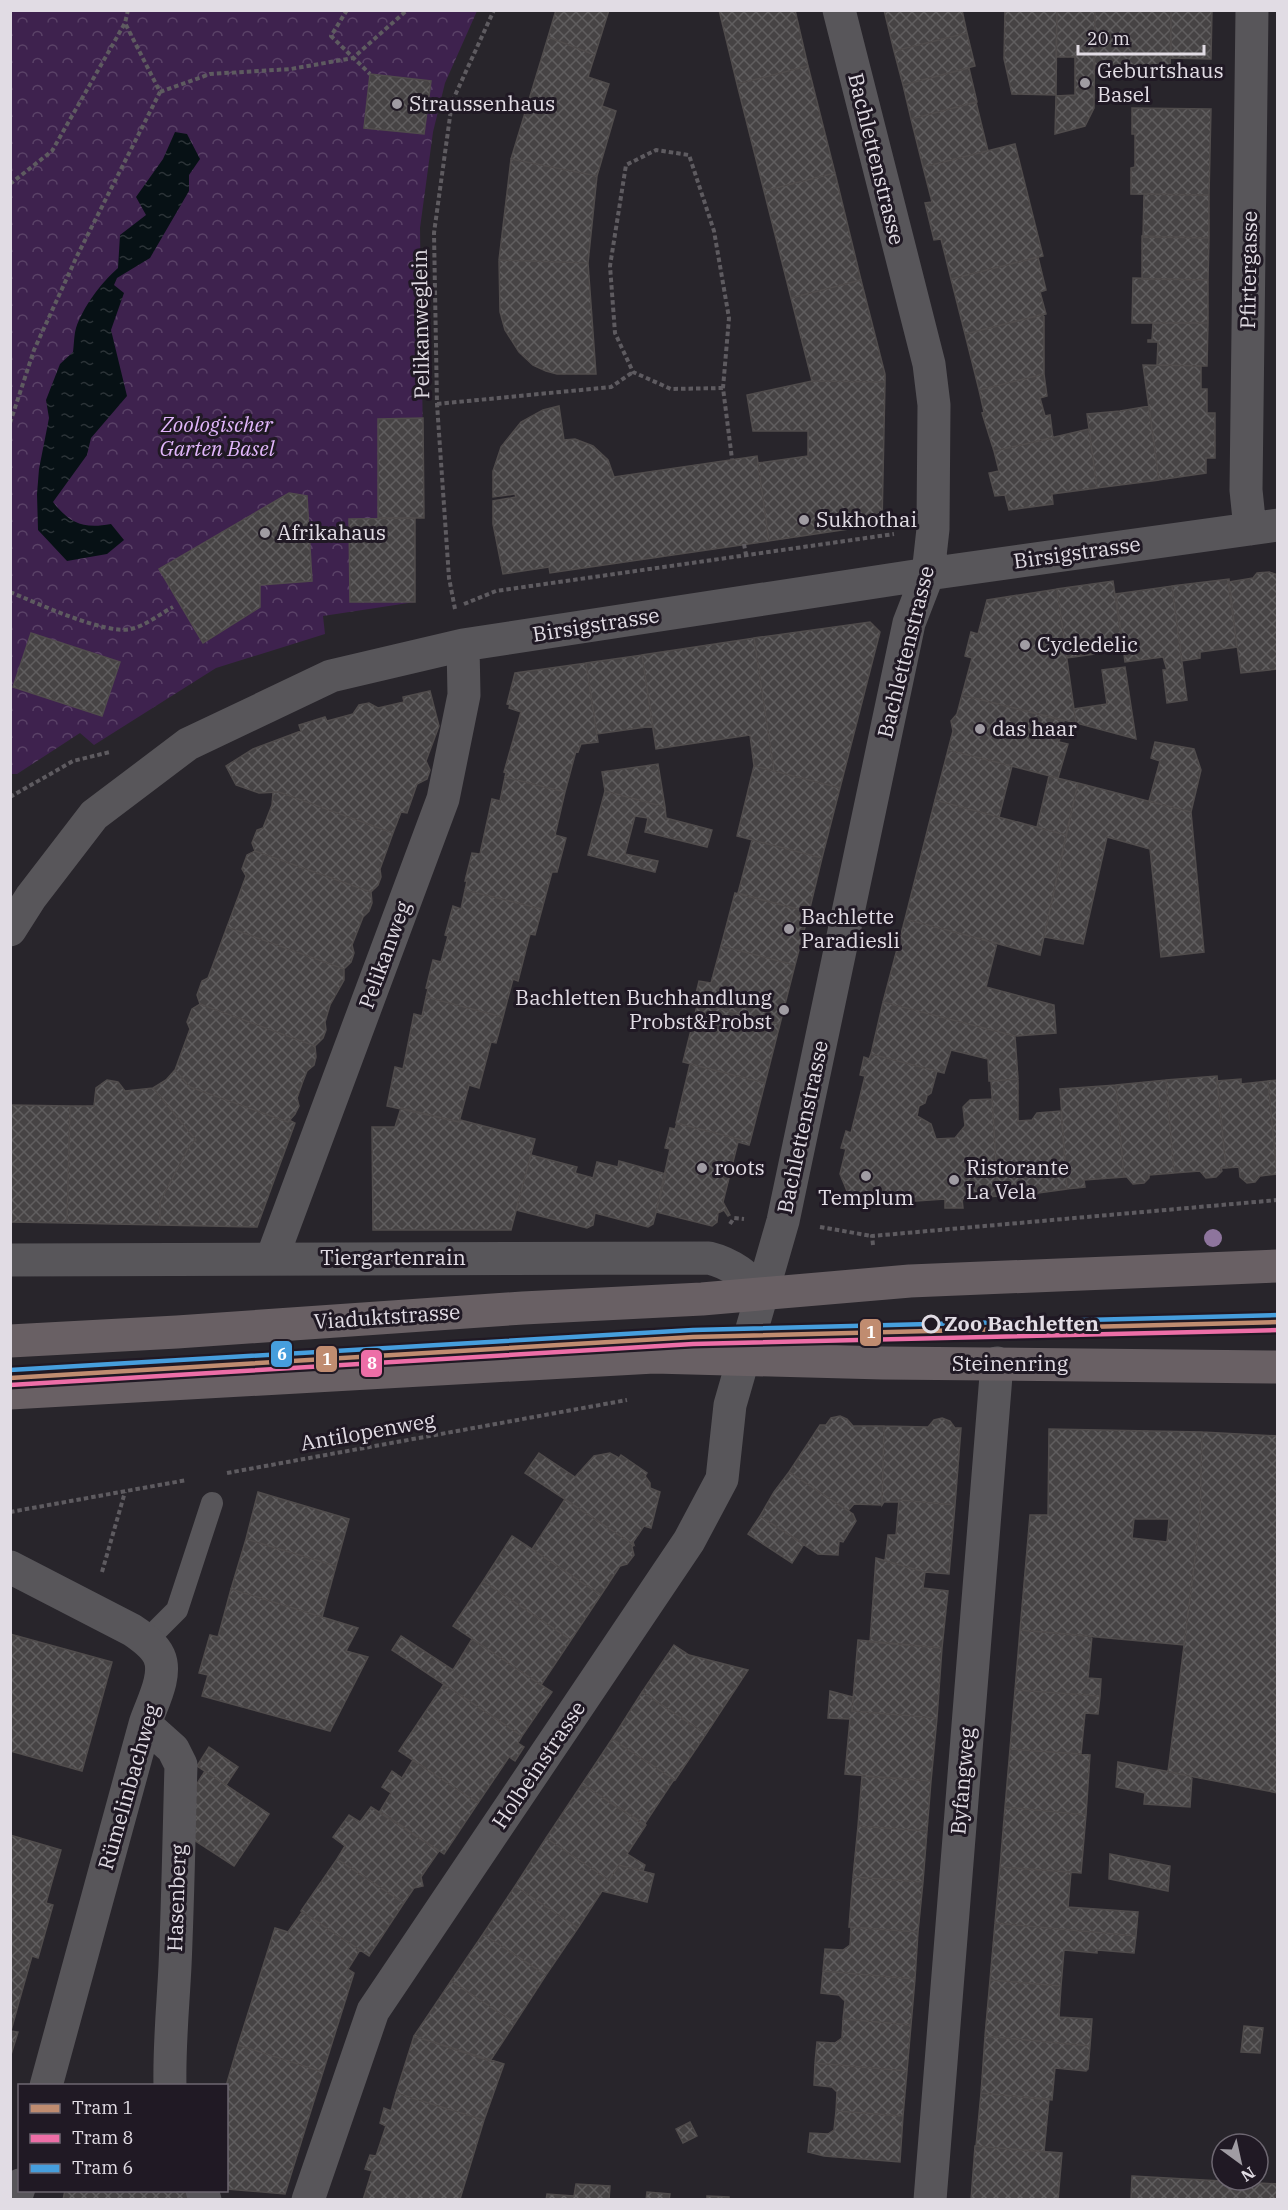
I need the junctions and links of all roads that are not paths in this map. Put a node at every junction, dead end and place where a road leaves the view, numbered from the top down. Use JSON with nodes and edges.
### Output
{"nodes":[{"id":1,"x":838,"y":10,"type":"edge"},
{"id":2,"x":1252,"y":10,"type":"edge"},
{"id":3,"x":1264,"y":527,"type":"edge"},
{"id":4,"x":928,"y":574,"type":"junction"},
{"id":5,"x":463,"y":645,"type":"junction"},
{"id":6,"x":10,"y":930,"type":"edge"},
{"id":7,"x":272,"y":1258,"type":"junction"},
{"id":8,"x":10,"y":1260,"type":"edge"},
{"id":9,"x":1278,"y":1266,"type":"edge"},
{"id":10,"x":763,"y":1293,"type":"junction"},
{"id":11,"x":752,"y":1327,"type":"joint"},
{"id":12,"x":10,"y":1341,"type":"edge"},
{"id":13,"x":742,"y":1360,"type":"junction"},
{"id":14,"x":997,"y":1363,"type":"junction"},
{"id":15,"x":1278,"y":1367,"type":"edge"},
{"id":16,"x":10,"y":1393,"type":"edge"},
{"id":17,"x":212,"y":1503,"type":"dead end"},
{"id":18,"x":10,"y":1567,"type":"edge"},
{"id":19,"x":146,"y":1641,"type":"junction"},
{"id":20,"x":145,"y":1724,"type":"junction"},
{"id":21,"x":46,"y":2084,"type":"edge"},
{"id":22,"x":170,"y":2084,"type":"edge"},
{"id":23,"x":308,"y":2199,"type":"edge"},
{"id":24,"x":930,"y":2199,"type":"edge"}],
"edges":[{"from":1,"to":4,"type":"street","name":"Bachlettenstrasse"},
{"from":2,"to":3,"type":"street","name":"Pfirtergasse"},
{"from":3,"to":4,"type":"street","name":"Birsigstrasse"},
{"from":4,"to":5,"type":"street","name":"Birsigstrasse"},
{"from":4,"to":10,"type":"street","name":"Bachlettenstrasse"},
{"from":5,"to":6,"type":"street","name":"Birsigstrasse"},
{"from":5,"to":7,"type":"street","name":"Pelikanweg"},
{"from":7,"to":8,"type":"street","name":"Tiergartenrain"},
{"from":7,"to":10,"type":"street","name":"Tiergartenrain"},
{"from":9,"to":10,"type":"main road"},
{"from":10,"to":11,"type":"street","name":"Bachlettenstrasse"},
{"from":10,"to":12,"type":"main road","name":"Viaduktstrasse"},
{"from":11,"to":13,"type":"street","name":"Holbeinstrasse"},
{"from":13,"to":14,"type":"main road","name":"Steinenring"},
{"from":13,"to":16,"type":"main road"},
{"from":13,"to":23,"type":"street","name":"Holbeinstrasse"},
{"from":14,"to":15,"type":"main road","name":"Steinenring"},
{"from":14,"to":24,"type":"street","name":"Byfangweg"},
{"from":17,"to":19,"type":"lane"},
{"from":18,"to":19,"type":"street","name":"Rümelinbachweg"},
{"from":19,"to":20,"type":"street","name":"Rümelinbachweg"},
{"from":20,"to":21,"type":"street","name":"Rümelinbachweg"},
{"from":20,"to":22,"type":"street","name":"Hasenberg"}]}
